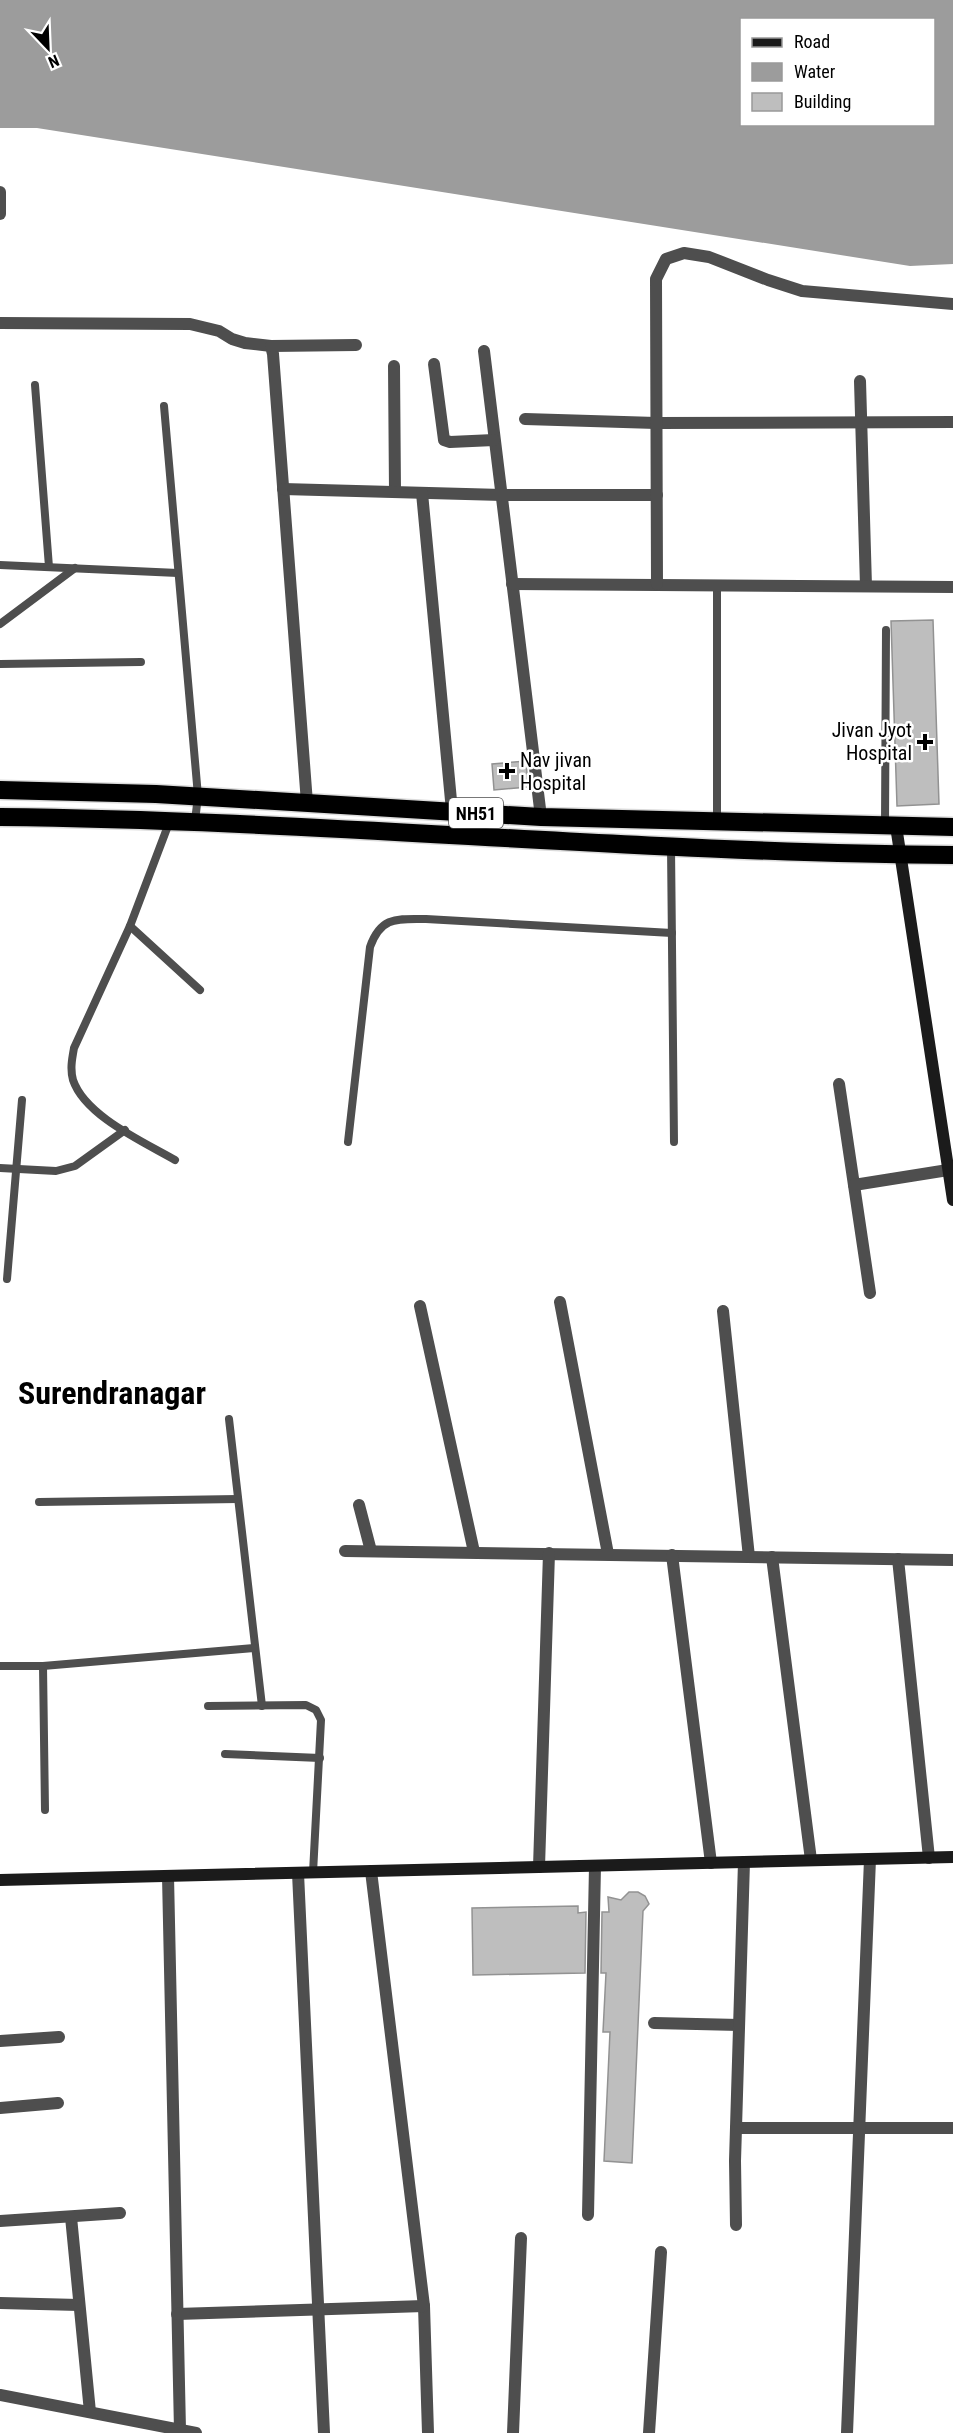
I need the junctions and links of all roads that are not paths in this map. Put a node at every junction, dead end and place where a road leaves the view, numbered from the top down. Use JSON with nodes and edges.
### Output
{"nodes":[{"id":1,"x":0,"y":192,"type":"edge"},
{"id":2,"x":0,"y":214,"type":"edge"},
{"id":3,"x":953,"y":304,"type":"edge"},
{"id":4,"x":0,"y":323,"type":"edge"},
{"id":5,"x":356,"y":345,"type":"dead end"},
{"id":6,"x":271,"y":346,"type":"junction"},
{"id":7,"x":484,"y":351,"type":"dead end"},
{"id":8,"x":434,"y":364,"type":"dead end"},
{"id":9,"x":394,"y":366,"type":"dead end"},
{"id":10,"x":860,"y":381,"type":"dead end"},
{"id":11,"x":35,"y":385,"type":"dead end"},
{"id":12,"x":164,"y":406,"type":"dead end"},
{"id":13,"x":525,"y":419,"type":"dead end"},
{"id":14,"x":861,"y":422,"type":"junction"},
{"id":15,"x":953,"y":422,"type":"edge"},
{"id":16,"x":656,"y":423,"type":"junction"},
{"id":17,"x":494,"y":440,"type":"junction"},
{"id":18,"x":284,"y":489,"type":"junction"},
{"id":19,"x":395,"y":492,"type":"junction"},
{"id":20,"x":422,"y":493,"type":"junction"},
{"id":21,"x":501,"y":495,"type":"junction"},
{"id":22,"x":657,"y":495,"type":"junction"},
{"id":23,"x":0,"y":565,"type":"edge"},
{"id":24,"x":49,"y":567,"type":"junction"},
{"id":25,"x":75,"y":568,"type":"junction"},
{"id":26,"x":178,"y":573,"type":"junction"},
{"id":27,"x":512,"y":584,"type":"junction"},
{"id":28,"x":657,"y":584,"type":"junction"},
{"id":29,"x":717,"y":584,"type":"junction"},
{"id":30,"x":867,"y":586,"type":"junction"},
{"id":31,"x":953,"y":587,"type":"edge"},
{"id":32,"x":0,"y":624,"type":"edge"},
{"id":33,"x":886,"y":630,"type":"dead end"},
{"id":34,"x":141,"y":662,"type":"dead end"},
{"id":35,"x":0,"y":664,"type":"edge"},
{"id":36,"x":0,"y":790,"type":"edge"},
{"id":37,"x":198,"y":796,"type":"junction"},
{"id":38,"x":307,"y":803,"type":"junction"},
{"id":39,"x":452,"y":811,"type":"junction"},
{"id":40,"x":0,"y":817,"type":"edge"},
{"id":41,"x":542,"y":817,"type":"junction"},
{"id":42,"x":169,"y":821,"type":"junction"},
{"id":43,"x":717,"y":821,"type":"junction"},
{"id":44,"x":195,"y":823,"type":"junction"},
{"id":45,"x":891,"y":826,"type":"junction"},
{"id":46,"x":953,"y":827,"type":"edge"},
{"id":47,"x":671,"y":846,"type":"junction"},
{"id":48,"x":899,"y":855,"type":"junction"},
{"id":49,"x":953,"y":855,"type":"edge"},
{"id":50,"x":130,"y":926,"type":"junction"},
{"id":51,"x":672,"y":933,"type":"junction"},
{"id":52,"x":200,"y":990,"type":"dead end"},
{"id":53,"x":839,"y":1084,"type":"dead end"},
{"id":54,"x":22,"y":1100,"type":"dead end"},
{"id":55,"x":125,"y":1130,"type":"junction"},
{"id":56,"x":348,"y":1142,"type":"dead end"},
{"id":57,"x":674,"y":1142,"type":"dead end"},
{"id":58,"x":175,"y":1160,"type":"dead end"},
{"id":59,"x":0,"y":1168,"type":"edge"},
{"id":60,"x":16,"y":1169,"type":"junction"},
{"id":61,"x":948,"y":1170,"type":"junction"},
{"id":62,"x":854,"y":1185,"type":"junction"},
{"id":63,"x":953,"y":1200,"type":"edge"},
{"id":64,"x":7,"y":1279,"type":"dead end"},
{"id":65,"x":870,"y":1293,"type":"dead end"},
{"id":66,"x":560,"y":1302,"type":"dead end"},
{"id":67,"x":420,"y":1306,"type":"dead end"},
{"id":68,"x":723,"y":1311,"type":"dead end"},
{"id":69,"x":229,"y":1419,"type":"dead end"},
{"id":70,"x":238,"y":1499,"type":"junction"},
{"id":71,"x":39,"y":1502,"type":"dead end"},
{"id":72,"x":359,"y":1505,"type":"dead end"},
{"id":73,"x":345,"y":1551,"type":"dead end"},
{"id":74,"x":371,"y":1551,"type":"junction"},
{"id":75,"x":474,"y":1552,"type":"junction"},
{"id":76,"x":549,"y":1553,"type":"junction"},
{"id":77,"x":608,"y":1554,"type":"junction"},
{"id":78,"x":672,"y":1555,"type":"junction"},
{"id":79,"x":749,"y":1557,"type":"junction"},
{"id":80,"x":772,"y":1557,"type":"junction"},
{"id":81,"x":898,"y":1559,"type":"junction"},
{"id":82,"x":953,"y":1560,"type":"edge"},
{"id":83,"x":254,"y":1648,"type":"junction"},
{"id":84,"x":0,"y":1666,"type":"edge"},
{"id":85,"x":43,"y":1666,"type":"junction"},
{"id":86,"x":208,"y":1706,"type":"dead end"},
{"id":87,"x":262,"y":1706,"type":"junction"},
{"id":88,"x":225,"y":1754,"type":"dead end"},
{"id":89,"x":320,"y":1758,"type":"junction"},
{"id":90,"x":45,"y":1810,"type":"dead end"},
{"id":91,"x":953,"y":1857,"type":"edge"},
{"id":92,"x":929,"y":1858,"type":"junction"},
{"id":93,"x":870,"y":1859,"type":"junction"},
{"id":94,"x":811,"y":1860,"type":"junction"},
{"id":95,"x":744,"y":1862,"type":"junction"},
{"id":96,"x":711,"y":1863,"type":"junction"},
{"id":97,"x":595,"y":1866,"type":"junction"},
{"id":98,"x":539,"y":1867,"type":"junction"},
{"id":99,"x":371,"y":1871,"type":"junction"},
{"id":100,"x":298,"y":1873,"type":"junction"},
{"id":101,"x":313,"y":1873,"type":"junction"},
{"id":102,"x":168,"y":1876,"type":"junction"},
{"id":103,"x":0,"y":1880,"type":"edge"},
{"id":104,"x":654,"y":2023,"type":"dead end"},
{"id":105,"x":739,"y":2025,"type":"junction"},
{"id":106,"x":59,"y":2037,"type":"dead end"},
{"id":107,"x":0,"y":2041,"type":"edge"},
{"id":108,"x":58,"y":2103,"type":"dead end"},
{"id":109,"x":0,"y":2108,"type":"edge"},
{"id":110,"x":736,"y":2128,"type":"junction"},
{"id":111,"x":860,"y":2128,"type":"junction"},
{"id":112,"x":953,"y":2128,"type":"edge"},
{"id":113,"x":120,"y":2213,"type":"dead end"},
{"id":114,"x":588,"y":2215,"type":"dead end"},
{"id":115,"x":71,"y":2217,"type":"junction"},
{"id":116,"x":0,"y":2222,"type":"edge"},
{"id":117,"x":736,"y":2225,"type":"dead end"},
{"id":118,"x":521,"y":2238,"type":"dead end"},
{"id":119,"x":661,"y":2252,"type":"dead end"},
{"id":120,"x":0,"y":2303,"type":"edge"},
{"id":121,"x":80,"y":2305,"type":"junction"},
{"id":122,"x":424,"y":2306,"type":"junction"},
{"id":123,"x":320,"y":2309,"type":"junction"},
{"id":124,"x":177,"y":2314,"type":"junction"},
{"id":125,"x":0,"y":2395,"type":"edge"},
{"id":126,"x":90,"y":2412,"type":"junction"},
{"id":127,"x":180,"y":2430,"type":"junction"},
{"id":128,"x":196,"y":2433,"type":"edge"},
{"id":129,"x":324,"y":2433,"type":"edge"},
{"id":130,"x":428,"y":2433,"type":"edge"},
{"id":131,"x":513,"y":2433,"type":"edge"},
{"id":132,"x":649,"y":2433,"type":"edge"},
{"id":133,"x":847,"y":2433,"type":"edge"}],
"edges":[{"from":1,"to":2,"type":"street"},
{"from":3,"to":16,"type":"street"},
{"from":4,"to":6,"type":"street"},
{"from":5,"to":6,"type":"street"},
{"from":6,"to":18,"type":"street"},
{"from":7,"to":17,"type":"street"},
{"from":8,"to":17,"type":"street"},
{"from":9,"to":19,"type":"street"},
{"from":10,"to":14,"type":"street"},
{"from":11,"to":24,"type":"lane"},
{"from":12,"to":26,"type":"lane"},
{"from":13,"to":16,"type":"street"},
{"from":14,"to":15,"type":"street"},
{"from":14,"to":16,"type":"street"},
{"from":14,"to":30,"type":"street"},
{"from":16,"to":22,"type":"street"},
{"from":17,"to":21,"type":"street"},
{"from":18,"to":19,"type":"street"},
{"from":18,"to":38,"type":"street"},
{"from":19,"to":20,"type":"street"},
{"from":20,"to":21,"type":"street"},
{"from":20,"to":39,"type":"street"},
{"from":21,"to":22,"type":"street"},
{"from":21,"to":27,"type":"street"},
{"from":22,"to":28,"type":"street"},
{"from":23,"to":24,"type":"lane"},
{"from":24,"to":25,"type":"lane"},
{"from":25,"to":26,"type":"lane"},
{"from":25,"to":32,"type":"lane"},
{"from":26,"to":37,"type":"lane"},
{"from":27,"to":28,"type":"street"},
{"from":27,"to":41,"type":"street"},
{"from":28,"to":29,"type":"street"},
{"from":29,"to":30,"type":"street"},
{"from":29,"to":43,"type":"lane"},
{"from":30,"to":31,"type":"street"},
{"from":33,"to":45,"type":"lane"},
{"from":34,"to":35,"type":"lane"},
{"from":36,"to":37,"type":"highway","number":"NH51"},
{"from":37,"to":38,"type":"highway","number":"NH51"},
{"from":37,"to":44,"type":"lane"},
{"from":38,"to":39,"type":"highway","number":"NH51"},
{"from":39,"to":41,"type":"highway","number":"NH51"},
{"from":40,"to":42,"type":"highway","number":"NH51"},
{"from":41,"to":43,"type":"highway","number":"NH51"},
{"from":42,"to":44,"type":"highway","number":"NH51"},
{"from":42,"to":50,"type":"lane"},
{"from":43,"to":45,"type":"highway","number":"NH51"},
{"from":44,"to":47,"type":"highway","number":"NH51"},
{"from":45,"to":46,"type":"highway","number":"NH51"},
{"from":45,"to":48,"type":"street"},
{"from":47,"to":48,"type":"highway","number":"NH51"},
{"from":47,"to":51,"type":"lane"},
{"from":48,"to":49,"type":"highway","number":"NH51"},
{"from":48,"to":61,"type":"street"},
{"from":50,"to":52,"type":"lane"},
{"from":50,"to":55,"type":"lane"},
{"from":51,"to":56,"type":"lane"},
{"from":51,"to":57,"type":"lane"},
{"from":53,"to":62,"type":"street"},
{"from":54,"to":60,"type":"lane"},
{"from":55,"to":58,"type":"lane"},
{"from":55,"to":60,"type":"lane"},
{"from":59,"to":60,"type":"lane"},
{"from":60,"to":64,"type":"lane"},
{"from":61,"to":62,"type":"street"},
{"from":61,"to":63,"type":"street"},
{"from":62,"to":65,"type":"street"},
{"from":66,"to":77,"type":"street"},
{"from":67,"to":75,"type":"street"},
{"from":68,"to":79,"type":"street"},
{"from":69,"to":70,"type":"lane"},
{"from":70,"to":71,"type":"lane"},
{"from":70,"to":83,"type":"lane"},
{"from":72,"to":74,"type":"street"},
{"from":73,"to":74,"type":"street"},
{"from":74,"to":75,"type":"street"},
{"from":75,"to":76,"type":"street"},
{"from":76,"to":77,"type":"street"},
{"from":76,"to":98,"type":"street"},
{"from":77,"to":78,"type":"street"},
{"from":78,"to":79,"type":"street"},
{"from":78,"to":96,"type":"street"},
{"from":79,"to":80,"type":"street"},
{"from":80,"to":81,"type":"street"},
{"from":80,"to":94,"type":"street"},
{"from":81,"to":82,"type":"street"},
{"from":81,"to":92,"type":"street"},
{"from":83,"to":85,"type":"lane"},
{"from":83,"to":87,"type":"lane"},
{"from":84,"to":85,"type":"lane"},
{"from":85,"to":90,"type":"lane"},
{"from":86,"to":87,"type":"lane"},
{"from":87,"to":89,"type":"lane"},
{"from":88,"to":89,"type":"lane"},
{"from":89,"to":101,"type":"lane"},
{"from":91,"to":92,"type":"street"},
{"from":92,"to":93,"type":"street"},
{"from":93,"to":94,"type":"street"},
{"from":93,"to":111,"type":"street"},
{"from":94,"to":95,"type":"street"},
{"from":95,"to":96,"type":"street"},
{"from":95,"to":105,"type":"street"},
{"from":96,"to":97,"type":"street"},
{"from":97,"to":98,"type":"street"},
{"from":97,"to":114,"type":"street"},
{"from":98,"to":99,"type":"street"},
{"from":99,"to":101,"type":"street"},
{"from":99,"to":122,"type":"street"},
{"from":100,"to":101,"type":"street"},
{"from":100,"to":102,"type":"street"},
{"from":100,"to":123,"type":"street"},
{"from":102,"to":103,"type":"street"},
{"from":102,"to":124,"type":"street"},
{"from":104,"to":105,"type":"street"},
{"from":105,"to":110,"type":"street"},
{"from":106,"to":107,"type":"street"},
{"from":108,"to":109,"type":"street"},
{"from":110,"to":111,"type":"street"},
{"from":110,"to":117,"type":"street"},
{"from":111,"to":112,"type":"street"},
{"from":111,"to":133,"type":"street"},
{"from":113,"to":115,"type":"street"},
{"from":115,"to":116,"type":"street"},
{"from":115,"to":121,"type":"street"},
{"from":118,"to":131,"type":"street"},
{"from":119,"to":132,"type":"street"},
{"from":120,"to":121,"type":"street"},
{"from":121,"to":126,"type":"street"},
{"from":122,"to":123,"type":"street"},
{"from":122,"to":130,"type":"street"},
{"from":123,"to":124,"type":"street"},
{"from":123,"to":129,"type":"street"},
{"from":124,"to":127,"type":"street"},
{"from":125,"to":126,"type":"street"},
{"from":126,"to":127,"type":"street"},
{"from":127,"to":128,"type":"street"}]}
